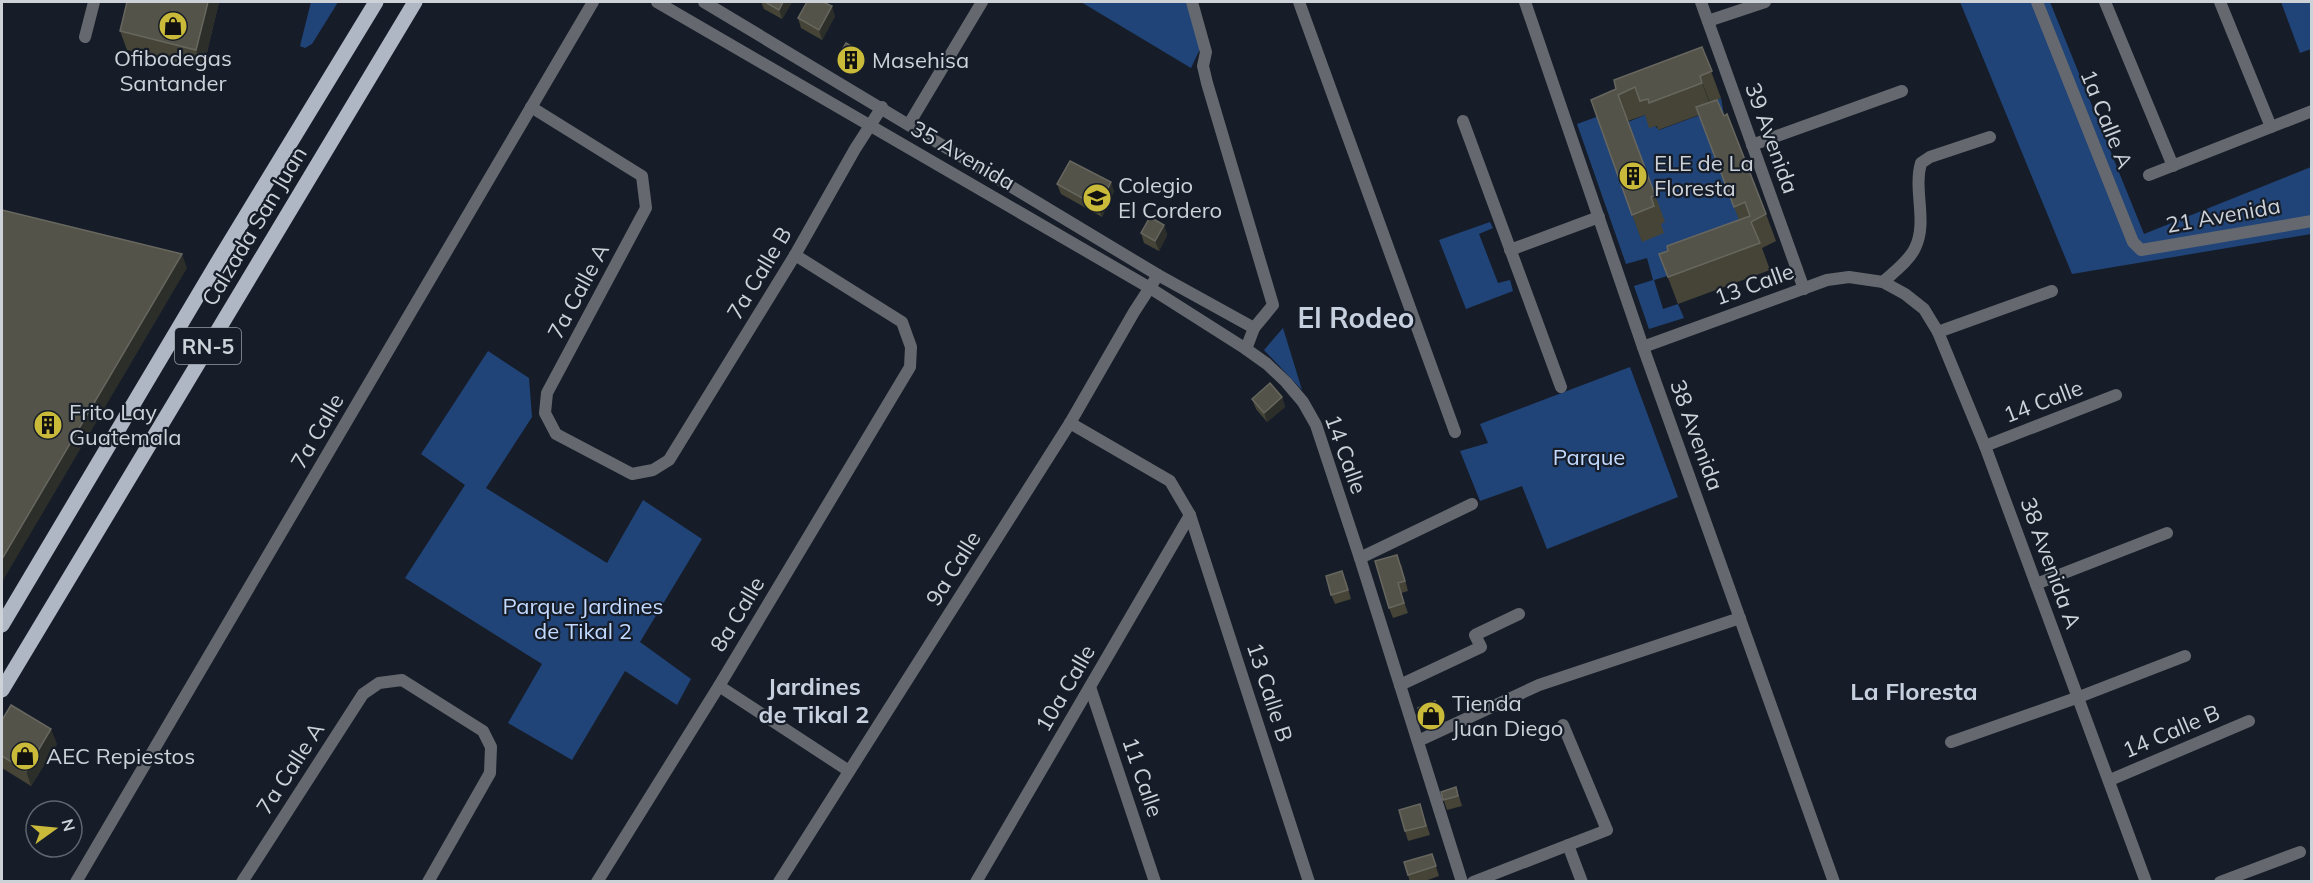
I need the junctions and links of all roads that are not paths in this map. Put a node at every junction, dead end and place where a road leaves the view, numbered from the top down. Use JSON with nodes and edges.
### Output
{"nodes":[{"id":1,"x":94,"y":2,"type":"edge"},
{"id":2,"x":376,"y":2,"type":"edge"},
{"id":3,"x":415,"y":2,"type":"edge"},
{"id":4,"x":593,"y":2,"type":"edge"},
{"id":5,"x":657,"y":2,"type":"edge"},
{"id":6,"x":704,"y":2,"type":"edge"},
{"id":7,"x":982,"y":2,"type":"edge"},
{"id":8,"x":1192,"y":2,"type":"edge"},
{"id":9,"x":1299,"y":2,"type":"edge"},
{"id":10,"x":1525,"y":2,"type":"edge"},
{"id":11,"x":1701,"y":2,"type":"edge"},
{"id":12,"x":1765,"y":2,"type":"edge"},
{"id":13,"x":2037,"y":2,"type":"edge"},
{"id":14,"x":2105,"y":2,"type":"edge"},
{"id":15,"x":2220,"y":2,"type":"edge"},
{"id":16,"x":1708,"y":21,"type":"junction"},
{"id":17,"x":85,"y":37,"type":"dead end"},
{"id":18,"x":1902,"y":91,"type":"dead end"},
{"id":19,"x":531,"y":107,"type":"junction"},
{"id":20,"x":882,"y":107,"type":"junction"},
{"id":21,"x":2312,"y":111,"type":"edge"},
{"id":22,"x":1463,"y":121,"type":"dead end"},
{"id":23,"x":909,"y":124,"type":"junction"},
{"id":24,"x":871,"y":126,"type":"junction"},
{"id":25,"x":2271,"y":127,"type":"junction"},
{"id":26,"x":1990,"y":137,"type":"dead end"},
{"id":27,"x":1752,"y":145,"type":"junction"},
{"id":28,"x":2173,"y":166,"type":"junction"},
{"id":29,"x":2149,"y":175,"type":"dead end"},
{"id":30,"x":1599,"y":217,"type":"junction"},
{"id":31,"x":2312,"y":221,"type":"edge"},
{"id":32,"x":1510,"y":250,"type":"junction"},
{"id":33,"x":2141,"y":250,"type":"joint"},
{"id":34,"x":795,"y":255,"type":"junction"},
{"id":35,"x":1158,"y":275,"type":"junction"},
{"id":36,"x":1883,"y":282,"type":"junction"},
{"id":37,"x":1150,"y":288,"type":"junction"},
{"id":38,"x":1804,"y":289,"type":"junction"},
{"id":39,"x":2052,"y":291,"type":"dead end"},
{"id":40,"x":1254,"y":328,"type":"junction"},
{"id":41,"x":1938,"y":332,"type":"junction"},
{"id":42,"x":1643,"y":347,"type":"junction"},
{"id":43,"x":1246,"y":349,"type":"junction"},
{"id":44,"x":1561,"y":387,"type":"dead end"},
{"id":45,"x":2116,"y":395,"type":"dead end"},
{"id":46,"x":1070,"y":423,"type":"junction"},
{"id":47,"x":1455,"y":432,"type":"dead end"},
{"id":48,"x":1985,"y":446,"type":"junction"},
{"id":49,"x":669,"y":460,"type":"joint"},
{"id":50,"x":1472,"y":504,"type":"dead end"},
{"id":51,"x":1190,"y":515,"type":"junction"},
{"id":52,"x":2167,"y":533,"type":"dead end"},
{"id":53,"x":1360,"y":558,"type":"junction"},
{"id":54,"x":2036,"y":584,"type":"junction"},
{"id":55,"x":1519,"y":614,"type":"dead end"},
{"id":56,"x":1740,"y":618,"type":"junction"},
{"id":57,"x":2,"y":626,"type":"edge"},
{"id":58,"x":2185,"y":656,"type":"dead end"},
{"id":59,"x":1400,"y":685,"type":"junction"},
{"id":60,"x":719,"y":686,"type":"junction"},
{"id":61,"x":1090,"y":687,"type":"junction"},
{"id":62,"x":2,"y":690,"type":"edge"},
{"id":63,"x":2079,"y":697,"type":"junction"},
{"id":64,"x":2249,"y":721,"type":"dead end"},
{"id":65,"x":1563,"y":725,"type":"dead end"},
{"id":66,"x":1418,"y":741,"type":"junction"},
{"id":67,"x":1951,"y":742,"type":"dead end"},
{"id":68,"x":849,"y":771,"type":"junction"},
{"id":69,"x":2110,"y":780,"type":"junction"},
{"id":70,"x":1568,"y":845,"type":"junction"},
{"id":71,"x":2300,"y":852,"type":"dead end"},
{"id":72,"x":76,"y":882,"type":"edge"},
{"id":73,"x":242,"y":882,"type":"edge"},
{"id":74,"x":428,"y":882,"type":"edge"},
{"id":75,"x":597,"y":882,"type":"edge"},
{"id":76,"x":779,"y":882,"type":"edge"},
{"id":77,"x":976,"y":882,"type":"edge"},
{"id":78,"x":1155,"y":882,"type":"edge"},
{"id":79,"x":1309,"y":882,"type":"edge"},
{"id":80,"x":1462,"y":882,"type":"edge"},
{"id":81,"x":1473,"y":882,"type":"edge"},
{"id":82,"x":1582,"y":882,"type":"edge"},
{"id":83,"x":1834,"y":882,"type":"edge"},
{"id":84,"x":2146,"y":882,"type":"edge"},
{"id":85,"x":2220,"y":882,"type":"edge"}],
"edges":[{"from":1,"to":17,"type":"street"},
{"from":2,"to":57,"type":"main road","name":"Calzada San Juan","number":"RN-5"},
{"from":3,"to":62,"type":"main road","name":"Calzada San Juan","number":"RN-5"},
{"from":4,"to":19,"type":"street","name":"7a Calle"},
{"from":5,"to":24,"type":"street","name":"35 Avenida"},
{"from":6,"to":20,"type":"street","name":"35 Avenida"},
{"from":7,"to":23,"type":"street"},
{"from":8,"to":40,"type":"street"},
{"from":9,"to":47,"type":"street"},
{"from":10,"to":30,"type":"street","name":"38 Avenida"},
{"from":11,"to":16,"type":"street","name":"39 Avenida"},
{"from":12,"to":16,"type":"street"},
{"from":13,"to":33,"type":"street","name":"1a Calle A"},
{"from":14,"to":28,"type":"street"},
{"from":15,"to":25,"type":"street"},
{"from":16,"to":27,"type":"street","name":"39 Avenida"},
{"from":18,"to":27,"type":"street"},
{"from":19,"to":49,"type":"street","name":"7a Calle A"},
{"from":19,"to":72,"type":"street","name":"7a Calle"},
{"from":20,"to":23,"type":"street","name":"35 Avenida"},
{"from":20,"to":24,"type":"street","name":"7a Calle B"},
{"from":21,"to":25,"type":"street"},
{"from":22,"to":32,"type":"street"},
{"from":23,"to":35,"type":"street","name":"35 Avenida"},
{"from":24,"to":34,"type":"street","name":"7a Calle B"},
{"from":24,"to":37,"type":"street","name":"35 Avenida"},
{"from":25,"to":28,"type":"street"},
{"from":26,"to":36,"type":"street"},
{"from":27,"to":38,"type":"street","name":"39 Avenida"},
{"from":28,"to":29,"type":"street"},
{"from":30,"to":32,"type":"street"},
{"from":30,"to":42,"type":"street","name":"38 Avenida"},
{"from":31,"to":33,"type":"street","name":"21 Avenida"},
{"from":32,"to":44,"type":"street"},
{"from":34,"to":49,"type":"street","name":"7a Calle B"},
{"from":34,"to":60,"type":"street","name":"8a Calle"},
{"from":35,"to":37,"type":"street","name":"9a Calle"},
{"from":35,"to":40,"type":"street","name":"35 Avenida"},
{"from":36,"to":38,"type":"street","name":"13 Calle"},
{"from":36,"to":41,"type":"street","name":"38 Avenida A"},
{"from":37,"to":43,"type":"street","name":"35 Avenida"},
{"from":37,"to":46,"type":"street","name":"9a Calle"},
{"from":38,"to":42,"type":"street","name":"13 Calle"},
{"from":39,"to":41,"type":"street"},
{"from":40,"to":43,"type":"street"},
{"from":41,"to":48,"type":"street","name":"38 Avenida A"},
{"from":42,"to":56,"type":"street","name":"38 Avenida"},
{"from":43,"to":53,"type":"street","name":"14 Calle"},
{"from":45,"to":48,"type":"street","name":"14 Calle"},
{"from":46,"to":51,"type":"street","name":"13 Calle B"},
{"from":46,"to":68,"type":"street","name":"9a Calle"},
{"from":48,"to":54,"type":"street","name":"38 Avenida A"},
{"from":50,"to":53,"type":"street"},
{"from":51,"to":61,"type":"street","name":"10a Calle"},
{"from":51,"to":79,"type":"street","name":"13 Calle B"},
{"from":52,"to":54,"type":"street"},
{"from":53,"to":59,"type":"street","name":"14 Calle"},
{"from":54,"to":63,"type":"street","name":"38 Avenida A"},
{"from":55,"to":59,"type":"street"},
{"from":56,"to":66,"type":"street"},
{"from":56,"to":83,"type":"street","name":"38 Avenida"},
{"from":58,"to":63,"type":"street"},
{"from":59,"to":66,"type":"street","name":"14 Calle"},
{"from":60,"to":68,"type":"street"},
{"from":60,"to":75,"type":"street","name":"8a Calle"},
{"from":61,"to":77,"type":"street","name":"10a Calle"},
{"from":61,"to":78,"type":"street","name":"11 Calle"},
{"from":63,"to":67,"type":"street"},
{"from":63,"to":69,"type":"street","name":"38 Avenida A"},
{"from":64,"to":69,"type":"street","name":"14 Calle B"},
{"from":65,"to":70,"type":"street"},
{"from":66,"to":80,"type":"street","name":"14 Calle"},
{"from":68,"to":76,"type":"street","name":"9a Calle"},
{"from":69,"to":84,"type":"street","name":"38 Avenida A"},
{"from":70,"to":81,"type":"street"},
{"from":70,"to":82,"type":"street"},
{"from":71,"to":85,"type":"street"},
{"from":73,"to":74,"type":"street","name":"7a Calle A"}]}
